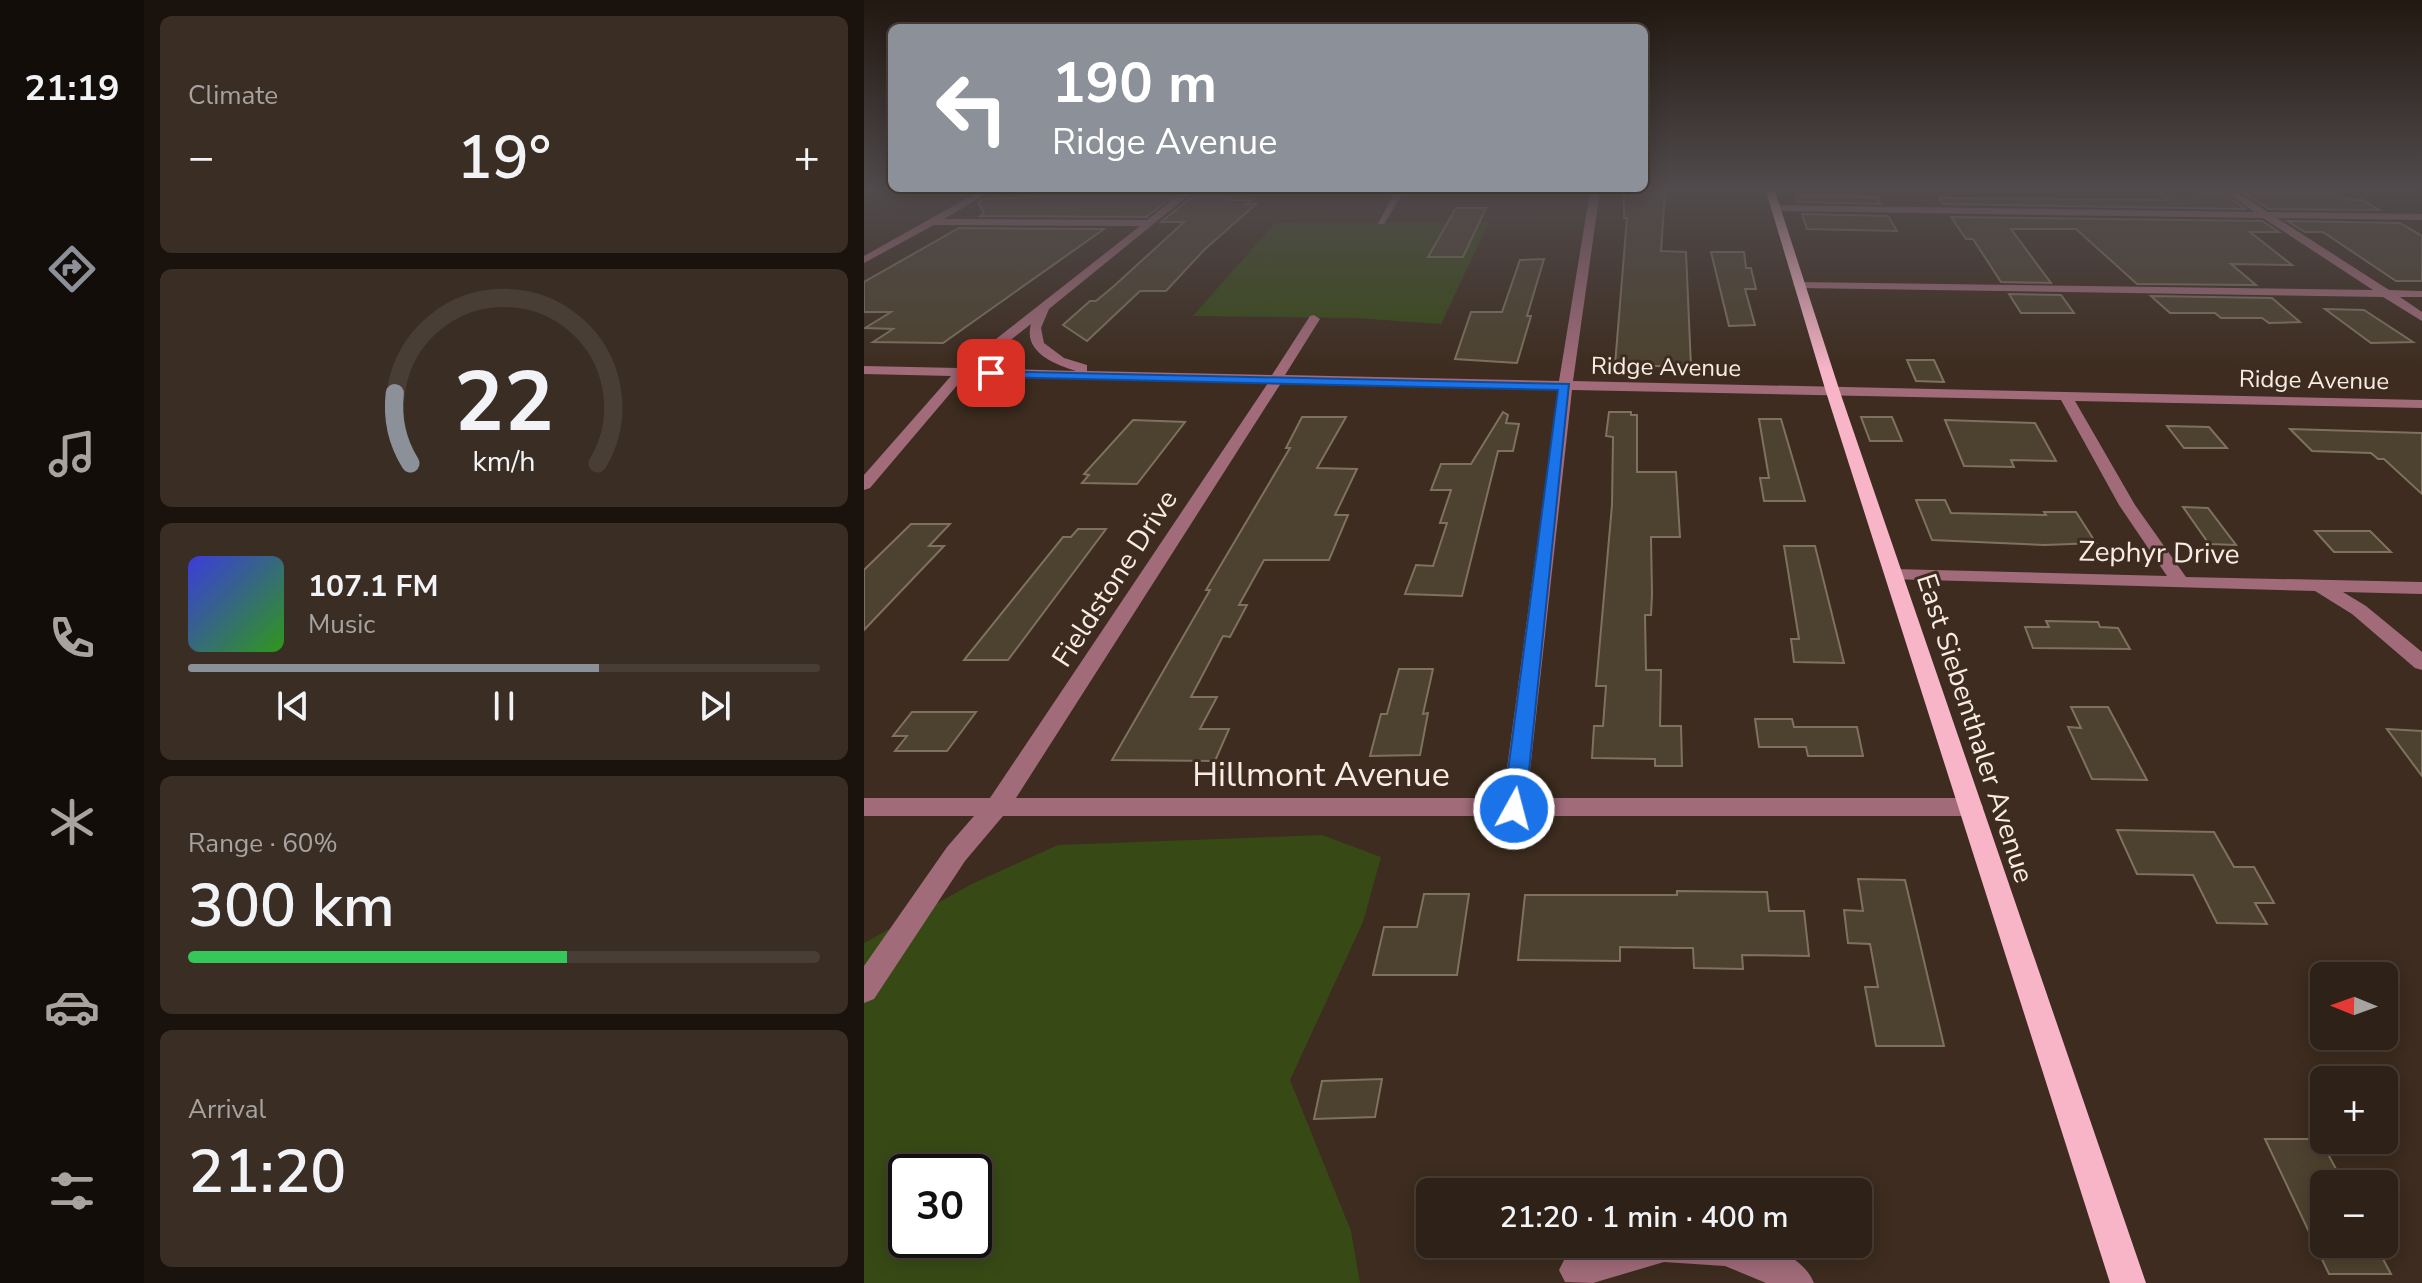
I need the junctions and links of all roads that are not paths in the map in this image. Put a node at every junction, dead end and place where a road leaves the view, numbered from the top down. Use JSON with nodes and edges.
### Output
{"nodes":[{"id":1,"x":1115,"y":251,"type":"edge"},
{"id":2,"x":1586,"y":251,"type":"edge"},
{"id":3,"x":1788,"y":251,"type":"edge"},
{"id":4,"x":2321,"y":251,"type":"edge"},
{"id":5,"x":1799,"y":285,"type":"junction"},
{"id":6,"x":2386,"y":294,"type":"junction"},
{"id":7,"x":2422,"y":294,"type":"edge"},
{"id":8,"x":1048,"y":305,"type":"junction"},
{"id":9,"x":2422,"y":317,"type":"edge"},
{"id":10,"x":1314,"y":319,"type":"dead end"},
{"id":11,"x":864,"y":370,"type":"edge"},
{"id":12,"x":961,"y":373,"type":"junction"},
{"id":13,"x":1109,"y":374,"type":"junction"},
{"id":14,"x":1277,"y":379,"type":"junction"},
{"id":15,"x":1565,"y":386,"type":"junction"},
{"id":16,"x":1833,"y":392,"type":"junction"},
{"id":17,"x":2066,"y":397,"type":"junction"},
{"id":18,"x":2422,"y":404,"type":"edge"},
{"id":19,"x":864,"y":485,"type":"edge"},
{"id":20,"x":1894,"y":575,"type":"junction"},
{"id":21,"x":2179,"y":580,"type":"junction"},
{"id":22,"x":2319,"y":585,"type":"junction"},
{"id":23,"x":2422,"y":588,"type":"edge"},
{"id":24,"x":2422,"y":663,"type":"edge"},
{"id":25,"x":864,"y":807,"type":"edge"},
{"id":26,"x":997,"y":807,"type":"junction"},
{"id":27,"x":1971,"y":807,"type":"junction"},
{"id":28,"x":1514,"y":809,"type":"junction"},
{"id":29,"x":864,"y":990,"type":"edge"},
{"id":30,"x":1577,"y":1270,"type":"dead end"},
{"id":31,"x":1796,"y":1283,"type":"edge"},
{"id":32,"x":2128,"y":1283,"type":"edge"}],
"edges":[{"from":1,"to":8,"type":"street"},
{"from":2,"to":15,"type":"street"},
{"from":3,"to":5,"type":"main road","name":"East Siebenthaler Avenue"},
{"from":4,"to":6,"type":"street"},
{"from":5,"to":6,"type":"street"},
{"from":5,"to":16,"type":"main road","name":"East Siebenthaler Avenue"},
{"from":6,"to":7,"type":"street"},
{"from":6,"to":9,"type":"street"},
{"from":8,"to":12,"type":"street"},
{"from":8,"to":13,"type":"street"},
{"from":10,"to":14,"type":"street","name":"Fieldstone Drive"},
{"from":11,"to":12,"type":"street","name":"Ridge Avenue"},
{"from":12,"to":13,"type":"street","name":"Ridge Avenue"},
{"from":12,"to":19,"type":"street"},
{"from":13,"to":14,"type":"street","name":"Ridge Avenue"},
{"from":14,"to":15,"type":"street","name":"Ridge Avenue"},
{"from":14,"to":26,"type":"street","name":"Fieldstone Drive"},
{"from":15,"to":16,"type":"street","name":"Ridge Avenue"},
{"from":15,"to":28,"type":"street"},
{"from":16,"to":17,"type":"street","name":"Ridge Avenue"},
{"from":16,"to":20,"type":"main road","name":"East Siebenthaler Avenue"},
{"from":17,"to":18,"type":"street","name":"Ridge Avenue"},
{"from":17,"to":21,"type":"street"},
{"from":20,"to":21,"type":"street","name":"Zephyr Drive"},
{"from":20,"to":27,"type":"main road","name":"East Siebenthaler Avenue"},
{"from":21,"to":22,"type":"street","name":"Zephyr Drive"},
{"from":22,"to":23,"type":"street","name":"Zephyr Drive"},
{"from":22,"to":24,"type":"street"},
{"from":25,"to":26,"type":"street","name":"Hillmont Avenue"},
{"from":26,"to":28,"type":"street","name":"Hillmont Avenue"},
{"from":26,"to":29,"type":"street","name":"Fieldstone Drive"},
{"from":27,"to":28,"type":"street","name":"Hillmont Avenue"},
{"from":27,"to":32,"type":"main road","name":"East Siebenthaler Avenue"},
{"from":30,"to":31,"type":"street"}]}
